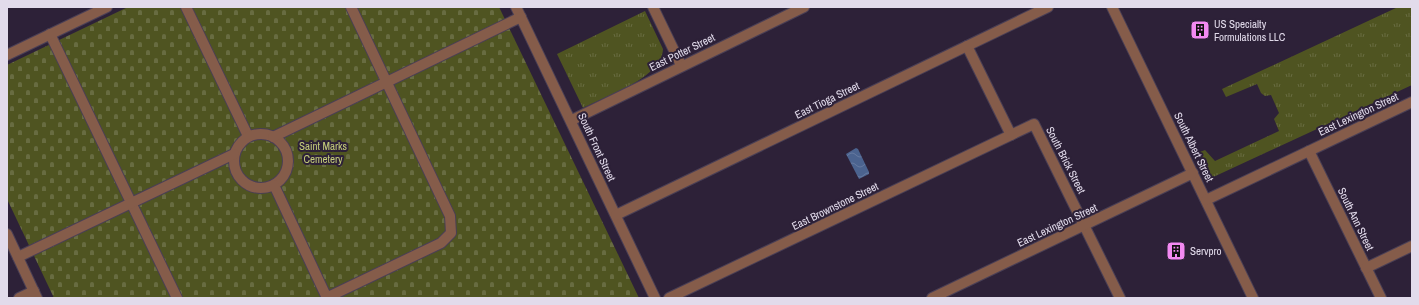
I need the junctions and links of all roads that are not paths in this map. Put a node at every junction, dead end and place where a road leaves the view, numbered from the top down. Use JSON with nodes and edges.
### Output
{"nodes":[{"id":1,"x":107,"y":7,"type":"edge"},
{"id":2,"x":186,"y":7,"type":"edge"},
{"id":3,"x":351,"y":7,"type":"edge"},
{"id":4,"x":516,"y":7,"type":"edge"},
{"id":5,"x":653,"y":7,"type":"edge"},
{"id":6,"x":804,"y":7,"type":"edge"},
{"id":7,"x":1048,"y":7,"type":"edge"},
{"id":8,"x":1112,"y":7,"type":"edge"},
{"id":9,"x":521,"y":17,"type":"junction"},
{"id":10,"x":50,"y":34,"type":"junction"},
{"id":11,"x":967,"y":46,"type":"junction"},
{"id":12,"x":7,"y":55,"type":"edge"},
{"id":13,"x":681,"y":66,"type":"junction"},
{"id":14,"x":387,"y":82,"type":"junction"},
{"id":15,"x":1412,"y":102,"type":"edge"},
{"id":16,"x":572,"y":120,"type":"junction"},
{"id":17,"x":1011,"y":135,"type":"junction"},
{"id":18,"x":248,"y":136,"type":"junction"},
{"id":19,"x":273,"y":137,"type":"junction"},
{"id":20,"x":1309,"y":151,"type":"junction"},
{"id":21,"x":234,"y":154,"type":"junction"},
{"id":22,"x":1193,"y":173,"type":"junction"},
{"id":23,"x":274,"y":185,"type":"junction"},
{"id":24,"x":1206,"y":200,"type":"junction"},
{"id":25,"x":132,"y":204,"type":"junction"},
{"id":26,"x":616,"y":214,"type":"junction"},
{"id":27,"x":1085,"y":225,"type":"junction"},
{"id":28,"x":7,"y":234,"type":"edge"},
{"id":29,"x":1412,"y":246,"type":"edge"},
{"id":30,"x":18,"y":257,"type":"junction"},
{"id":31,"x":1366,"y":268,"type":"junction"},
{"id":32,"x":36,"y":294,"type":"edge"},
{"id":33,"x":19,"y":298,"type":"edge"},
{"id":34,"x":177,"y":298,"type":"edge"},
{"id":35,"x":326,"y":298,"type":"edge"},
{"id":36,"x":655,"y":298,"type":"edge"},
{"id":37,"x":669,"y":298,"type":"edge"},
{"id":38,"x":932,"y":298,"type":"edge"},
{"id":39,"x":1120,"y":298,"type":"edge"},
{"id":40,"x":1253,"y":298,"type":"edge"},
{"id":41,"x":1382,"y":298,"type":"edge"}],
"edges":[{"from":1,"to":10,"type":"street"},
{"from":2,"to":18,"type":"street"},
{"from":3,"to":14,"type":"street"},
{"from":4,"to":9,"type":"street","name":"South Front Street"},
{"from":5,"to":13,"type":"street"},
{"from":6,"to":13,"type":"street","name":"East Potter Street"},
{"from":7,"to":11,"type":"street","name":"East Tioga Street"},
{"from":8,"to":22,"type":"street","name":"South Albert Street"},
{"from":9,"to":14,"type":"street"},
{"from":9,"to":16,"type":"street","name":"South Front Street"},
{"from":10,"to":12,"type":"street"},
{"from":10,"to":25,"type":"street"},
{"from":11,"to":17,"type":"street"},
{"from":11,"to":26,"type":"street","name":"East Tioga Street"},
{"from":13,"to":16,"type":"street","name":"East Potter Street"},
{"from":14,"to":19,"type":"street"},
{"from":14,"to":35,"type":"street"},
{"from":15,"to":20,"type":"street","name":"East Lexington Street"},
{"from":16,"to":26,"type":"street","name":"South Front Street"},
{"from":17,"to":27,"type":"street","name":"South Brick Street"},
{"from":17,"to":37,"type":"street","name":"East Brownstone Street"},
{"from":18,"to":19,"type":"street"},
{"from":18,"to":21,"type":"street"},
{"from":19,"to":23,"type":"street"},
{"from":20,"to":24,"type":"street","name":"East Lexington Street"},
{"from":20,"to":31,"type":"street","name":"South Ann Street"},
{"from":21,"to":23,"type":"street"},
{"from":21,"to":25,"type":"street"},
{"from":22,"to":24,"type":"street","name":"South Albert Street"},
{"from":22,"to":27,"type":"street","name":"East Lexington Street"},
{"from":23,"to":35,"type":"street"},
{"from":24,"to":40,"type":"street","name":"South Albert Street"},
{"from":25,"to":30,"type":"street"},
{"from":25,"to":34,"type":"street"},
{"from":26,"to":36,"type":"street","name":"South Front Street"},
{"from":27,"to":38,"type":"street","name":"East Lexington Street"},
{"from":27,"to":39,"type":"street","name":"South Brick Street"},
{"from":28,"to":30,"type":"street"},
{"from":29,"to":31,"type":"street"},
{"from":30,"to":32,"type":"street"},
{"from":31,"to":41,"type":"street","name":"South Ann Street"},
{"from":32,"to":33,"type":"street"}]}
